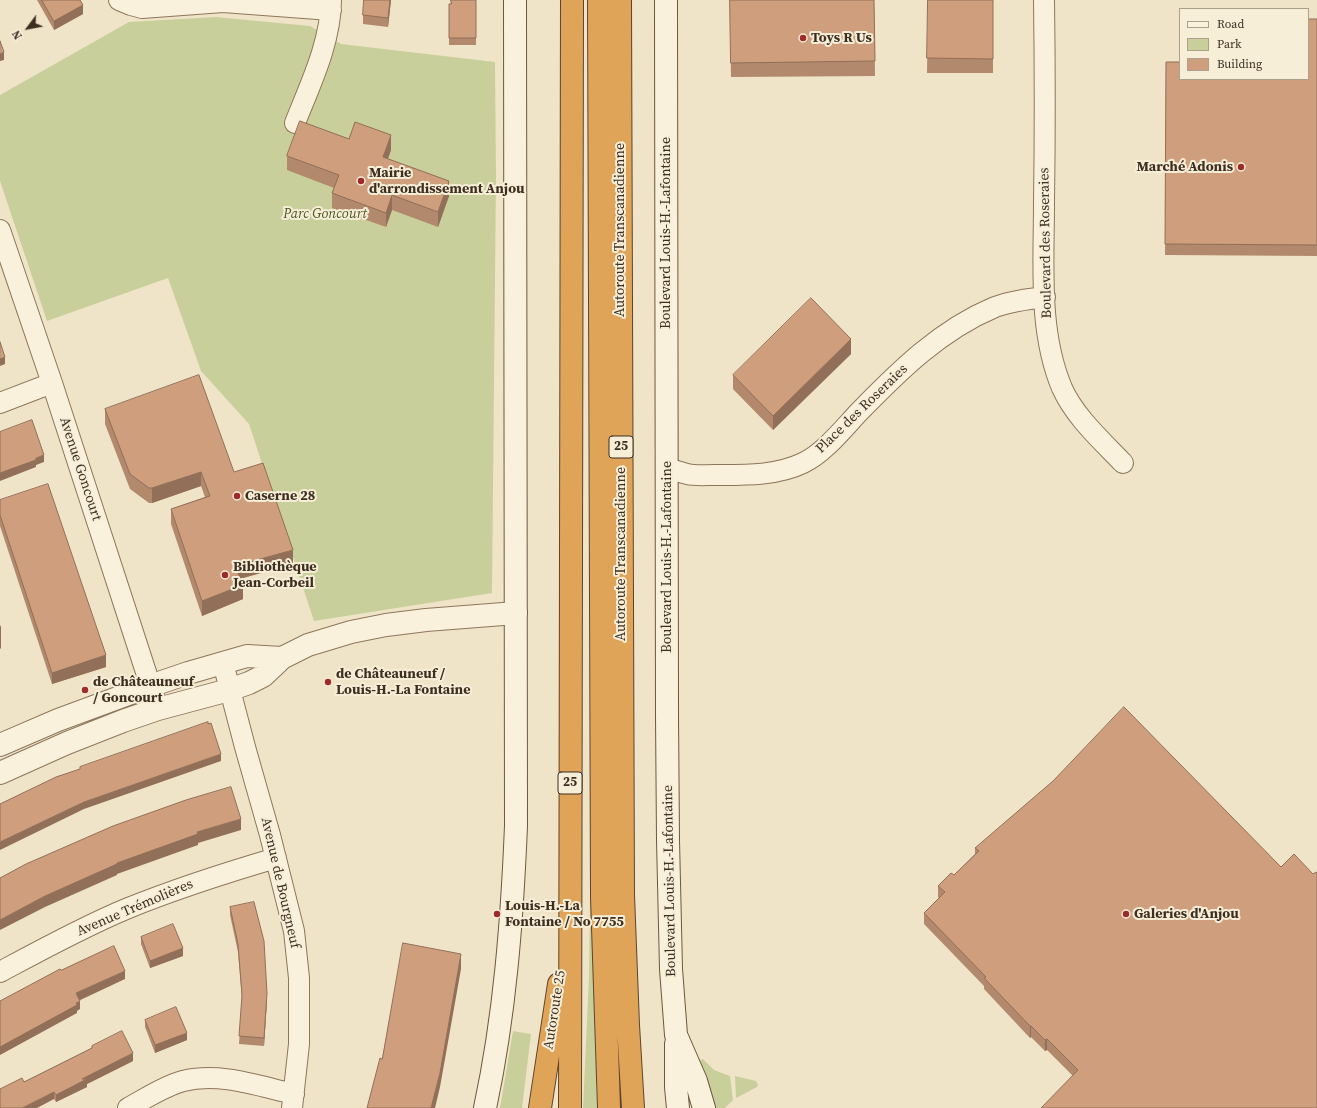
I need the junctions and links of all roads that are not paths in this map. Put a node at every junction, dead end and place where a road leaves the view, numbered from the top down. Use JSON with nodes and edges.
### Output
{"nodes":[{"id":1,"x":119,"y":0,"type":"edge"},
{"id":2,"x":514,"y":0,"type":"edge"},
{"id":3,"x":572,"y":0,"type":"edge"},
{"id":4,"x":599,"y":0,"type":"edge"},
{"id":5,"x":620,"y":0,"type":"edge"},
{"id":6,"x":666,"y":0,"type":"edge"},
{"id":7,"x":1044,"y":0,"type":"edge"},
{"id":8,"x":331,"y":5,"type":"edge"},
{"id":9,"x":296,"y":123,"type":"dead end"},
{"id":10,"x":0,"y":230,"type":"edge"},
{"id":11,"x":1045,"y":297,"type":"junction"},
{"id":12,"x":52,"y":383,"type":"junction"},
{"id":13,"x":0,"y":403,"type":"edge"},
{"id":14,"x":1123,"y":463,"type":"dead end"},
{"id":15,"x":666,"y":468,"type":"junction"},
{"id":16,"x":516,"y":613,"type":"junction"},
{"id":17,"x":282,"y":658,"type":"junction"},
{"id":18,"x":223,"y":663,"type":"junction"},
{"id":19,"x":150,"y":686,"type":"junction"},
{"id":20,"x":229,"y":690,"type":"junction"},
{"id":21,"x":158,"y":709,"type":"junction"},
{"id":22,"x":0,"y":745,"type":"edge"},
{"id":23,"x":0,"y":773,"type":"edge"},
{"id":24,"x":276,"y":858,"type":"junction"},
{"id":25,"x":570,"y":912,"type":"junction"},
{"id":26,"x":0,"y":972,"type":"edge"},
{"id":27,"x":676,"y":1035,"type":"junction"},
{"id":28,"x":293,"y":1101,"type":"edge"},
{"id":29,"x":128,"y":1108,"type":"edge"},
{"id":30,"x":485,"y":1108,"type":"edge"},
{"id":31,"x":540,"y":1108,"type":"edge"},
{"id":32,"x":570,"y":1108,"type":"edge"},
{"id":33,"x":609,"y":1108,"type":"edge"},
{"id":34,"x":633,"y":1108,"type":"edge"},
{"id":35,"x":678,"y":1108,"type":"edge"},
{"id":36,"x":704,"y":1108,"type":"edge"}],
"edges":[{"from":1,"to":8,"type":"street"},
{"from":2,"to":16,"type":"main road"},
{"from":3,"to":25,"type":"highway","number":"25"},
{"from":4,"to":33,"type":"highway"},
{"from":5,"to":34,"type":"highway","name":"Autoroute Transcanadienne","number":"25"},
{"from":6,"to":15,"type":"main road","name":"Boulevard Louis-H.-Lafontaine"},
{"from":7,"to":11,"type":"street","name":"Boulevard des Roseraies"},
{"from":8,"to":9,"type":"street"},
{"from":10,"to":12,"type":"street","name":"Avenue Goncourt"},
{"from":11,"to":14,"type":"street","name":"Boulevard des Roseraies"},
{"from":11,"to":15,"type":"street","name":"Place des Roseraies"},
{"from":12,"to":13,"type":"street"},
{"from":12,"to":19,"type":"street","name":"Avenue Goncourt"},
{"from":15,"to":27,"type":"main road","name":"Boulevard Louis-H.-Lafontaine"},
{"from":16,"to":17,"type":"main road"},
{"from":16,"to":30,"type":"main road"},
{"from":17,"to":18,"type":"main road"},
{"from":17,"to":20,"type":"main road"},
{"from":18,"to":19,"type":"main road"},
{"from":18,"to":20,"type":"street","name":"Avenue de Bourgneuf"},
{"from":19,"to":21,"type":"street","name":"Avenue Goncourt"},
{"from":19,"to":22,"type":"main road"},
{"from":20,"to":21,"type":"main road"},
{"from":20,"to":24,"type":"street","name":"Avenue de Bourgneuf"},
{"from":21,"to":23,"type":"main road"},
{"from":24,"to":26,"type":"street","name":"Avenue Trémolières"},
{"from":24,"to":28,"type":"street","name":"Avenue de Bourgneuf"},
{"from":25,"to":31,"type":"highway","name":"Autoroute 25","number":"25"},
{"from":25,"to":32,"type":"highway"},
{"from":27,"to":35,"type":"main road"},
{"from":27,"to":36,"type":"main road","name":"Boulevard Louis-H.-Lafontaine"},
{"from":28,"to":29,"type":"street"}]}
